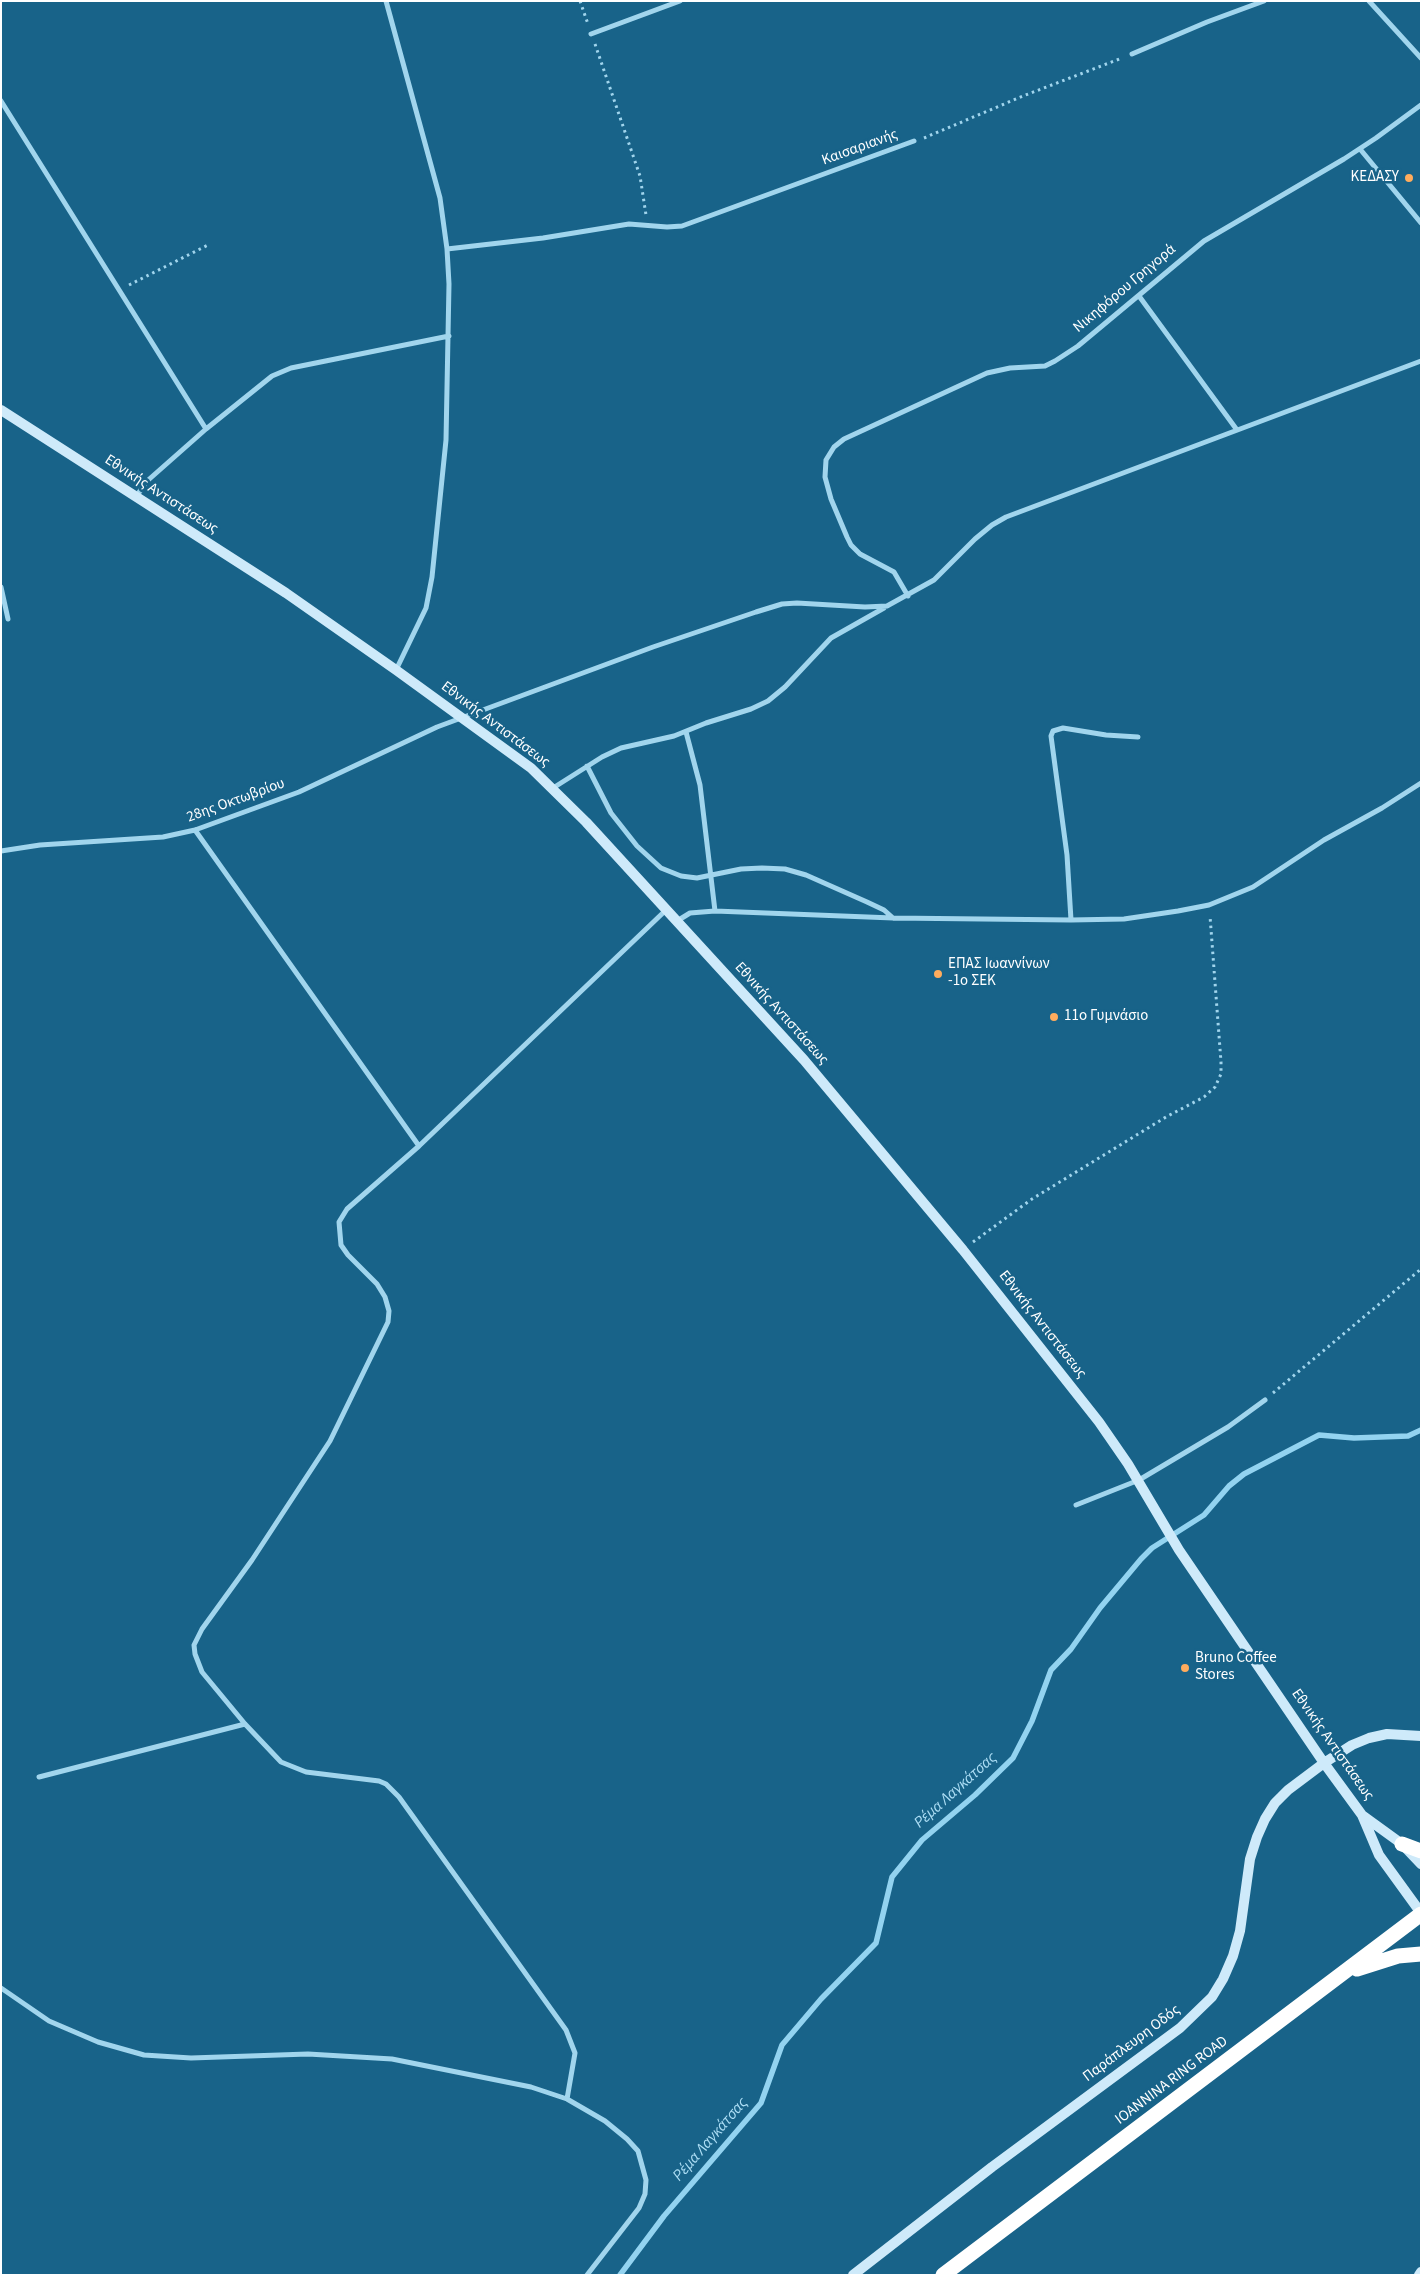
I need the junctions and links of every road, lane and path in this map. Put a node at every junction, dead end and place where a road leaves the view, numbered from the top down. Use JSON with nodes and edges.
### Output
{"nodes":[{"id":1,"x":386,"y":1,"type":"edge"},
{"id":2,"x":580,"y":1,"type":"edge"},
{"id":3,"x":680,"y":1,"type":"edge"},
{"id":4,"x":1264,"y":1,"type":"edge"},
{"id":5,"x":1369,"y":1,"type":"edge"},
{"id":6,"x":591,"y":34,"type":"junction"},
{"id":7,"x":1132,"y":54,"type":"joint"},
{"id":8,"x":1421,"y":58,"type":"edge"},
{"id":9,"x":1,"y":101,"type":"edge"},
{"id":10,"x":1421,"y":105,"type":"edge"},
{"id":11,"x":914,"y":141,"type":"joint"},
{"id":12,"x":1360,"y":149,"type":"junction"},
{"id":13,"x":1421,"y":224,"type":"edge"},
{"id":14,"x":647,"y":225,"type":"junction"},
{"id":15,"x":208,"y":244,"type":"dead end"},
{"id":16,"x":448,"y":249,"type":"junction"},
{"id":17,"x":119,"y":290,"type":"junction"},
{"id":18,"x":1139,"y":296,"type":"junction"},
{"id":19,"x":449,"y":336,"type":"junction"},
{"id":20,"x":1421,"y":361,"type":"edge"},
{"id":21,"x":1,"y":410,"type":"edge"},
{"id":22,"x":206,"y":428,"type":"junction"},
{"id":23,"x":1237,"y":430,"type":"junction"},
{"id":24,"x":136,"y":497,"type":"junction"},
{"id":25,"x":1,"y":588,"type":"edge"},
{"id":26,"x":908,"y":596,"type":"junction"},
{"id":27,"x":887,"y":606,"type":"junction"},
{"id":28,"x":8,"y":619,"type":"dead end"},
{"id":29,"x":396,"y":670,"type":"junction"},
{"id":30,"x":464,"y":718,"type":"junction"},
{"id":31,"x":686,"y":732,"type":"junction"},
{"id":32,"x":1138,"y":736,"type":"dead end"},
{"id":33,"x":587,"y":766,"type":"junction"},
{"id":34,"x":1421,"y":783,"type":"edge"},
{"id":35,"x":553,"y":788,"type":"junction"},
{"id":36,"x":195,"y":830,"type":"junction"},
{"id":37,"x":1,"y":851,"type":"edge"},
{"id":38,"x":710,"y":876,"type":"junction"},
{"id":39,"x":1209,"y":905,"type":"junction"},
{"id":40,"x":666,"y":910,"type":"junction"},
{"id":41,"x":715,"y":911,"type":"junction"},
{"id":42,"x":893,"y":918,"type":"junction"},
{"id":43,"x":1071,"y":920,"type":"junction"},
{"id":44,"x":677,"y":921,"type":"junction"},
{"id":45,"x":419,"y":1146,"type":"junction"},
{"id":46,"x":963,"y":1250,"type":"junction"},
{"id":47,"x":1421,"y":1269,"type":"edge"},
{"id":48,"x":1265,"y":1400,"type":"joint"},
{"id":49,"x":1139,"y":1480,"type":"junction"},
{"id":50,"x":1076,"y":1505,"type":"dead end"},
{"id":51,"x":245,"y":1724,"type":"junction"},
{"id":52,"x":1421,"y":1736,"type":"edge"},
{"id":53,"x":1324,"y":1763,"type":"junction"},
{"id":54,"x":39,"y":1777,"type":"dead end"},
{"id":55,"x":1362,"y":1815,"type":"junction"},
{"id":56,"x":1402,"y":1844,"type":"junction"},
{"id":57,"x":1421,"y":1851,"type":"edge"},
{"id":58,"x":1421,"y":1864,"type":"edge"},
{"id":59,"x":1421,"y":1914,"type":"edge"},
{"id":60,"x":1421,"y":1954,"type":"edge"},
{"id":61,"x":1339,"y":1976,"type":"junction"},
{"id":62,"x":1,"y":1988,"type":"edge"},
{"id":63,"x":567,"y":2099,"type":"junction"},
{"id":64,"x":587,"y":2275,"type":"edge"},
{"id":65,"x":853,"y":2275,"type":"edge"},
{"id":66,"x":943,"y":2275,"type":"edge"}],
"edges":[{"from":1,"to":16,"type":"street"},
{"from":2,"to":6,"type":"path"},
{"from":3,"to":6,"type":"street"},
{"from":4,"to":7,"type":"street"},
{"from":5,"to":8,"type":"street"},
{"from":6,"to":14,"type":"path"},
{"from":7,"to":11,"type":"path","name":"Καισαριανής"},
{"from":9,"to":17,"type":"street"},
{"from":10,"to":12,"type":"street","name":"Νικηφόρου Γρηγορά"},
{"from":11,"to":14,"type":"street","name":"Καισαριανής"},
{"from":12,"to":13,"type":"street"},
{"from":12,"to":18,"type":"street","name":"Νικηφόρου Γρηγορά"},
{"from":14,"to":16,"type":"street","name":"Καισαριανής"},
{"from":15,"to":17,"type":"path"},
{"from":16,"to":19,"type":"street"},
{"from":17,"to":22,"type":"street"},
{"from":18,"to":23,"type":"street"},
{"from":18,"to":26,"type":"street","name":"Νικηφόρου Γρηγορά"},
{"from":19,"to":22,"type":"street"},
{"from":19,"to":29,"type":"street"},
{"from":20,"to":23,"type":"street"},
{"from":21,"to":24,"type":"street","name":"Εθνικής Αντιστάσεως"},
{"from":22,"to":24,"type":"street"},
{"from":23,"to":26,"type":"street"},
{"from":24,"to":29,"type":"street","name":"Εθνικής Αντιστάσεως"},
{"from":25,"to":28,"type":"street"},
{"from":26,"to":27,"type":"street"},
{"from":27,"to":30,"type":"street","name":"28ης Οκτωβρίου"},
{"from":27,"to":31,"type":"street"},
{"from":29,"to":30,"type":"street","name":"Εθνικής Αντιστάσεως"},
{"from":30,"to":35,"type":"street","name":"Εθνικής Αντιστάσεως"},
{"from":30,"to":36,"type":"street","name":"28ης Οκτωβρίου"},
{"from":31,"to":33,"type":"street"},
{"from":31,"to":38,"type":"street"},
{"from":32,"to":43,"type":"street"},
{"from":33,"to":35,"type":"street"},
{"from":33,"to":38,"type":"street"},
{"from":34,"to":39,"type":"street"},
{"from":35,"to":40,"type":"street","name":"Εθνικής Αντιστάσεως"},
{"from":36,"to":37,"type":"street","name":"28ης Οκτωβρίου"},
{"from":36,"to":45,"type":"street"},
{"from":38,"to":41,"type":"street"},
{"from":38,"to":42,"type":"street"},
{"from":39,"to":43,"type":"street"},
{"from":39,"to":46,"type":"path"},
{"from":40,"to":44,"type":"street","name":"Εθνικής Αντιστάσεως"},
{"from":40,"to":45,"type":"street"},
{"from":41,"to":42,"type":"street"},
{"from":41,"to":44,"type":"street"},
{"from":42,"to":43,"type":"street"},
{"from":44,"to":46,"type":"street","name":"Εθνικής Αντιστάσεως"},
{"from":45,"to":51,"type":"street"},
{"from":46,"to":49,"type":"street","name":"Εθνικής Αντιστάσεως"},
{"from":47,"to":48,"type":"path"},
{"from":48,"to":49,"type":"street"},
{"from":49,"to":50,"type":"street"},
{"from":49,"to":53,"type":"street","name":"Εθνικής Αντιστάσεως"},
{"from":51,"to":54,"type":"street"},
{"from":51,"to":63,"type":"street"},
{"from":52,"to":53,"type":"street","name":"Παράπλευρη Οδός"},
{"from":53,"to":55,"type":"street","name":"Εθνικής Αντιστάσεως"},
{"from":53,"to":65,"type":"street","name":"Παράπλευρη Οδός"},
{"from":55,"to":56,"type":"street","name":"Εθνικής Αντιστάσεως"},
{"from":55,"to":59,"type":"street","name":"Εθνικής Αντιστάσεως"},
{"from":56,"to":57,"type":"highway"},
{"from":56,"to":58,"type":"street","name":"Εθνικής Αντιστάσεως"},
{"from":59,"to":61,"type":"highway","name":"IOANNINA RING ROAD"},
{"from":60,"to":61,"type":"highway"},
{"from":61,"to":66,"type":"highway","name":"IOANNINA RING ROAD"},
{"from":62,"to":63,"type":"street"},
{"from":63,"to":64,"type":"street"}]}
